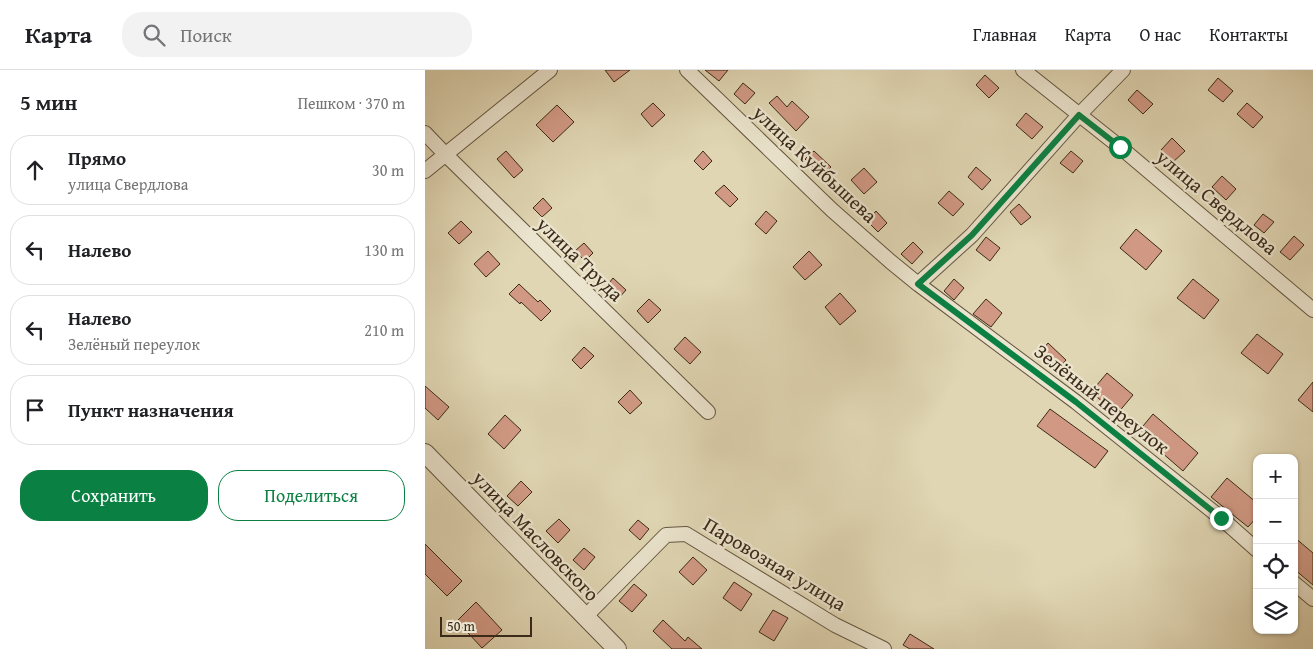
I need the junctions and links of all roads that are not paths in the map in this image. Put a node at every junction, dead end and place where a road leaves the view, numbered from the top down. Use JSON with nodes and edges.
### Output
{"nodes":[{"id":1,"x":550,"y":70,"type":"edge"},
{"id":2,"x":687,"y":70,"type":"edge"},
{"id":3,"x":1023,"y":70,"type":"edge"},
{"id":4,"x":1123,"y":70,"type":"edge"},
{"id":5,"x":1079,"y":115,"type":"junction"},
{"id":6,"x":425,"y":133,"type":"edge"},
{"id":7,"x":446,"y":155,"type":"junction"},
{"id":8,"x":425,"y":171,"type":"edge"},
{"id":9,"x":918,"y":284,"type":"junction"},
{"id":10,"x":1313,"y":310,"type":"edge"},
{"id":11,"x":708,"y":412,"type":"dead end"},
{"id":12,"x":425,"y":452,"type":"edge"},
{"id":13,"x":1253,"y":546,"type":"edge"},
{"id":14,"x":1298,"y":587,"type":"edge"},
{"id":15,"x":1313,"y":600,"type":"edge"},
{"id":16,"x":585,"y":617,"type":"junction"},
{"id":17,"x":617,"y":649,"type":"edge"},
{"id":18,"x":884,"y":649,"type":"edge"}],
"edges":[{"from":1,"to":7,"type":"street"},
{"from":2,"to":9,"type":"street","name":"улица Куйбышева"},
{"from":3,"to":5,"type":"street","name":"улица Свердлова"},
{"from":4,"to":5,"type":"street"},
{"from":5,"to":9,"type":"street"},
{"from":5,"to":10,"type":"street","name":"улица Свердлова"},
{"from":6,"to":7,"type":"street","name":"улица Труда"},
{"from":7,"to":8,"type":"street"},
{"from":7,"to":11,"type":"street","name":"улица Труда"},
{"from":9,"to":13,"type":"street","name":"Зелёный переулок"},
{"from":12,"to":16,"type":"street","name":"улица Масловского"},
{"from":14,"to":15,"type":"street"},
{"from":16,"to":17,"type":"street","name":"улица Масловского"},
{"from":16,"to":18,"type":"street","name":"Паровозная улица"}]}
